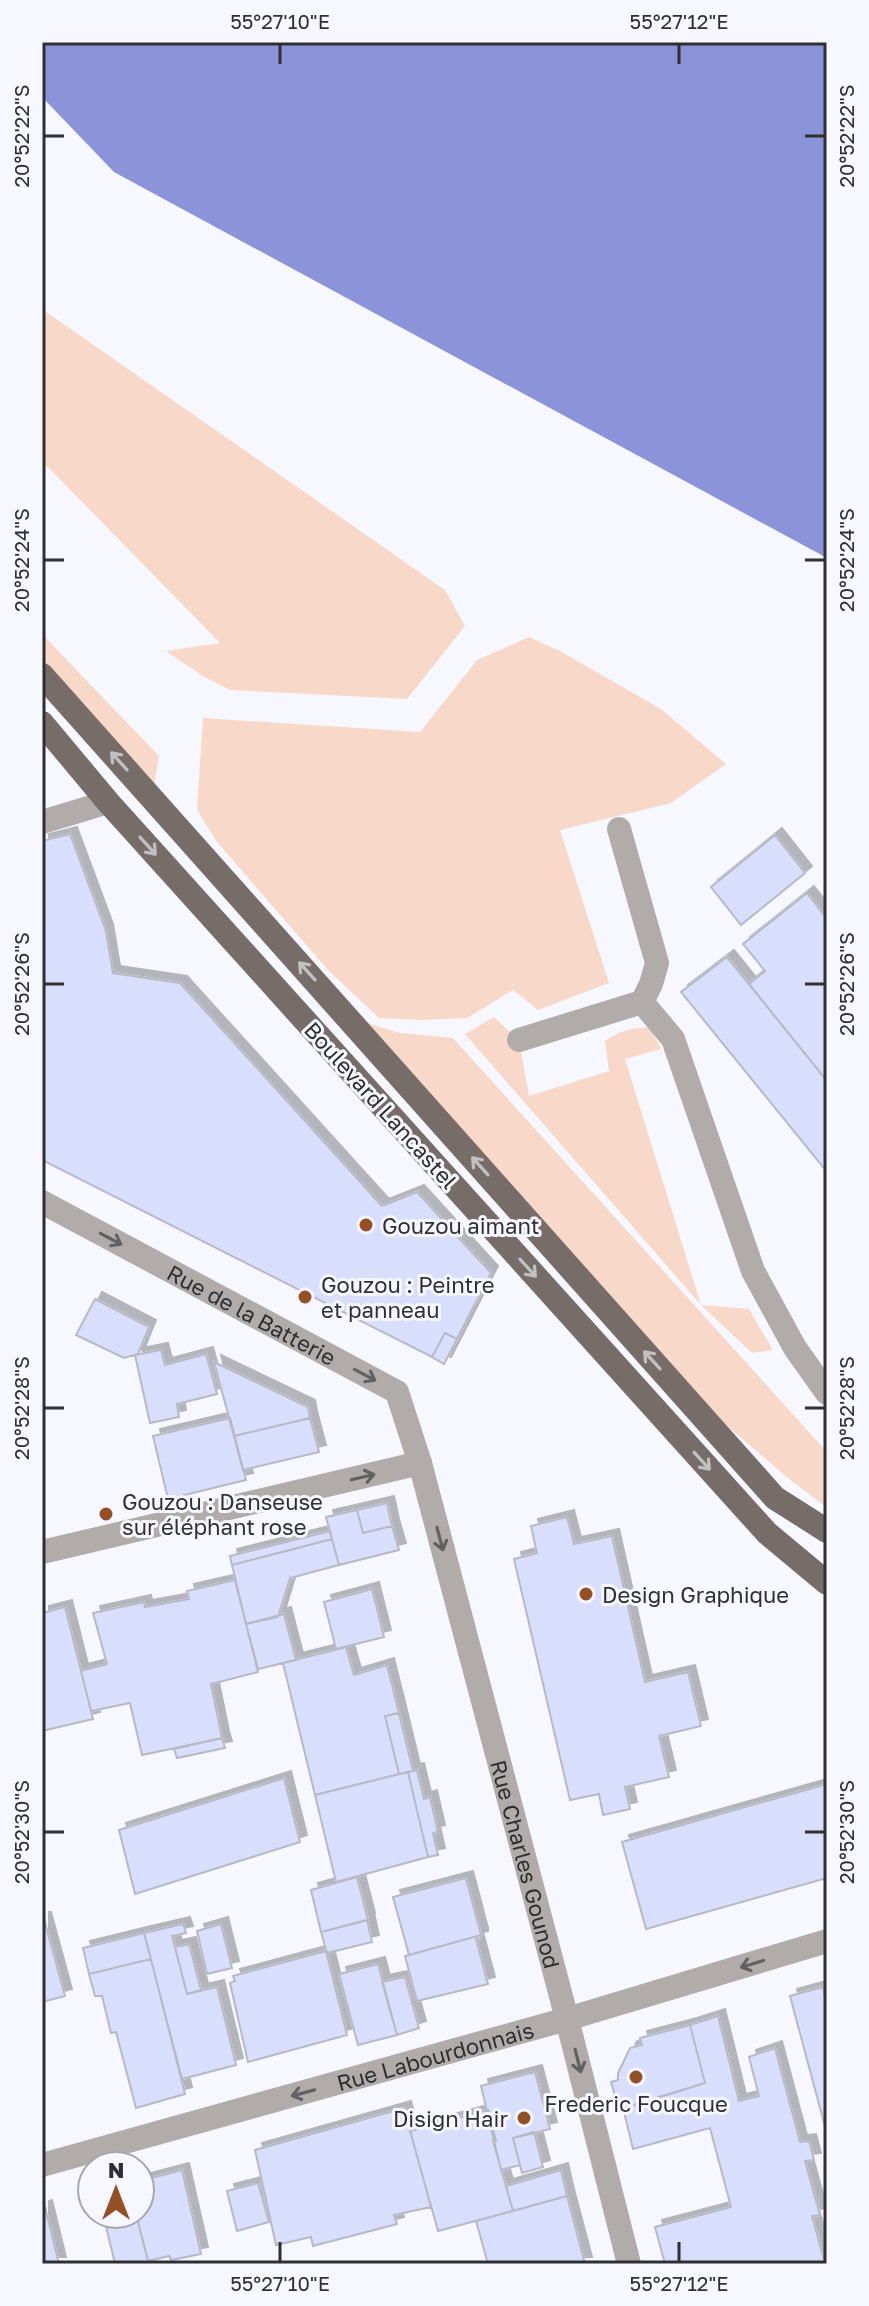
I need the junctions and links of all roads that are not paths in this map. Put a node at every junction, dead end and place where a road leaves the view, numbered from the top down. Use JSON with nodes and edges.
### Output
{"nodes":[{"id":1,"x":42,"y":675,"type":"edge"},
{"id":2,"x":42,"y":723,"type":"edge"},
{"id":3,"x":108,"y":802,"type":"junction"},
{"id":4,"x":42,"y":822,"type":"edge"},
{"id":5,"x":619,"y":829,"type":"dead end"},
{"id":6,"x":642,"y":1002,"type":"junction"},
{"id":7,"x":519,"y":1040,"type":"dead end"},
{"id":8,"x":42,"y":1202,"type":"edge"},
{"id":9,"x":827,"y":1393,"type":"edge"},
{"id":10,"x":420,"y":1463,"type":"junction"},
{"id":11,"x":827,"y":1531,"type":"edge"},
{"id":12,"x":42,"y":1552,"type":"edge"},
{"id":13,"x":827,"y":1583,"type":"edge"},
{"id":14,"x":827,"y":1941,"type":"edge"},
{"id":15,"x":567,"y":2019,"type":"junction"},
{"id":16,"x":42,"y":2165,"type":"edge"},
{"id":17,"x":629,"y":2264,"type":"edge"}],
"edges":[{"from":11,"to":1,"type":"main road","name":"Boulevard Lancastel","one_way":true},
{"from":2,"to":3,"type":"main road","name":"Boulevard Lancastel"},
{"from":3,"to":4,"type":"street"},
{"from":3,"to":13,"type":"main road","name":"Boulevard Lancastel","one_way":true},
{"from":5,"to":6,"type":"street"},
{"from":6,"to":7,"type":"street"},
{"from":6,"to":9,"type":"street"},
{"from":8,"to":10,"type":"street","name":"Rue de la Batterie","one_way":true},
{"from":12,"to":10,"type":"street","one_way":true},
{"from":10,"to":15,"type":"street","name":"Rue Charles Gounod","one_way":true},
{"from":14,"to":15,"type":"street","name":"Rue Labourdonnais","one_way":true},
{"from":15,"to":16,"type":"street","name":"Rue Labourdonnais","one_way":true},
{"from":15,"to":17,"type":"street","name":"Rue Charles Gounod","one_way":true}]}
